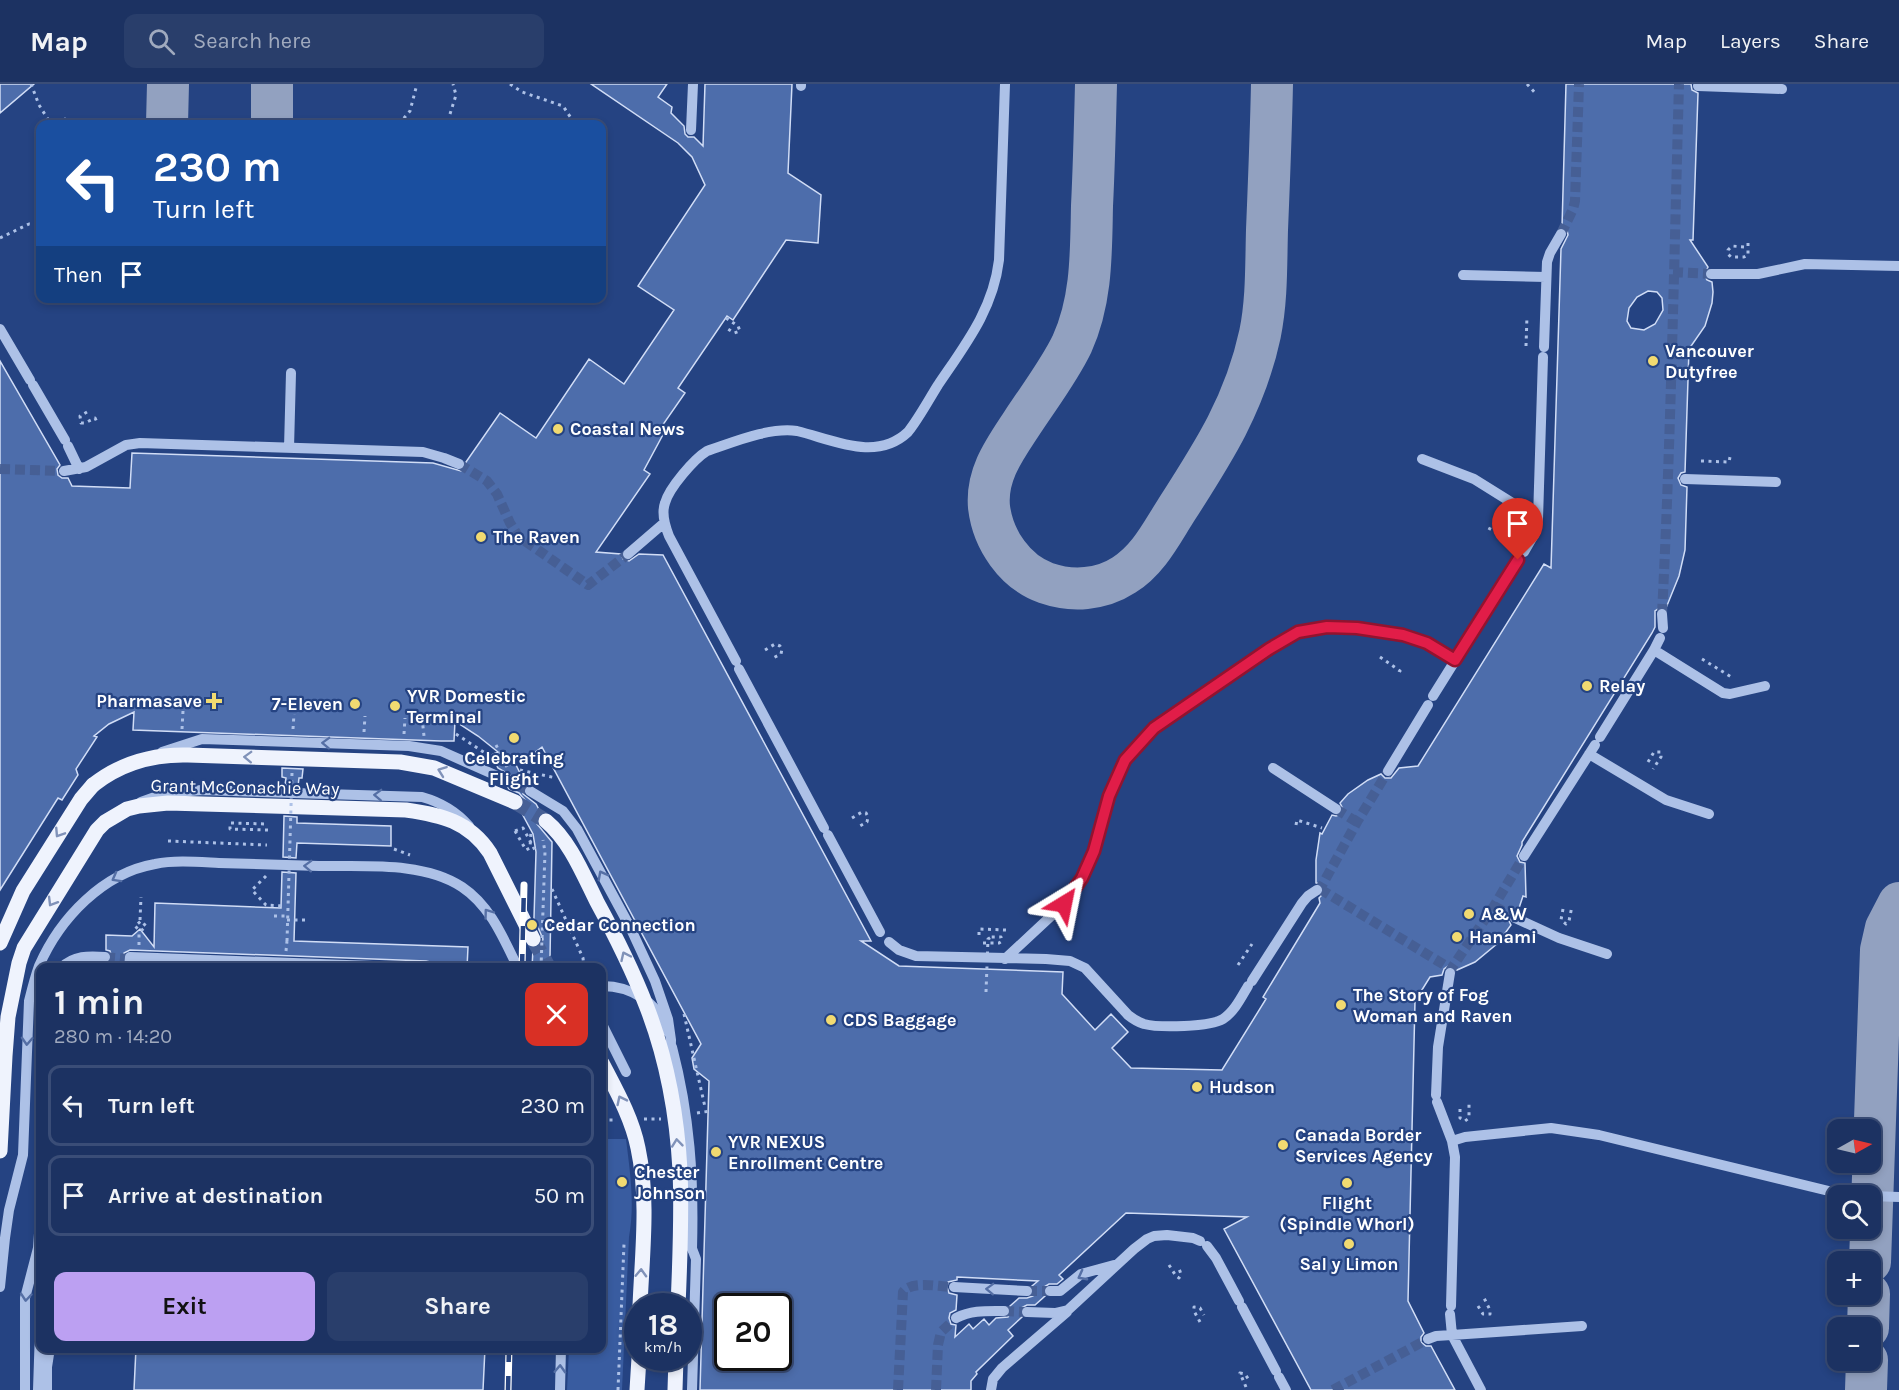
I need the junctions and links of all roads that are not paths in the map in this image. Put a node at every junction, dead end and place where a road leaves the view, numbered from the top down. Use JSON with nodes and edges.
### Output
{"nodes":[{"id":1,"x":693,"y":84,"type":"edge"},
{"id":2,"x":1005,"y":84,"type":"edge"},
{"id":3,"x":1698,"y":86,"type":"dead end"},
{"id":4,"x":1782,"y":89,"type":"dead end"},
{"id":5,"x":691,"y":130,"type":"dead end"},
{"id":6,"x":1561,"y":234,"type":"tunnel mouth"},
{"id":7,"x":1899,"y":266,"type":"edge"},
{"id":8,"x":1710,"y":274,"type":"tunnel mouth"},
{"id":9,"x":1463,"y":275,"type":"dead end"},
{"id":10,"x":1546,"y":277,"type":"junction"},
{"id":11,"x":0,"y":329,"type":"edge"},
{"id":12,"x":291,"y":373,"type":"dead end"},
{"id":13,"x":289,"y":448,"type":"junction"},
{"id":14,"x":1422,"y":459,"type":"dead end"},
{"id":15,"x":459,"y":464,"type":"tunnel mouth"},
{"id":16,"x":79,"y":469,"type":"junction"},
{"id":17,"x":64,"y":471,"type":"tunnel mouth"},
{"id":18,"x":1685,"y":479,"type":"dead end"},
{"id":19,"x":1776,"y":482,"type":"dead end"},
{"id":20,"x":1538,"y":519,"type":"junction"},
{"id":21,"x":664,"y":523,"type":"junction"},
{"id":22,"x":628,"y":554,"type":"tunnel mouth"},
{"id":23,"x":1662,"y":614,"type":"tunnel mouth"},
{"id":24,"x":1654,"y":650,"type":"junction"},
{"id":25,"x":1455,"y":660,"type":"junction"},
{"id":26,"x":1765,"y":686,"type":"dead end"},
{"id":27,"x":1595,"y":745,"type":"junction"},
{"id":28,"x":146,"y":758,"type":"junction"},
{"id":29,"x":1273,"y":768,"type":"dead end"},
{"id":30,"x":1388,"y":771,"type":"tunnel mouth"},
{"id":31,"x":508,"y":777,"type":"tunnel mouth"},
{"id":32,"x":530,"y":791,"type":"tunnel mouth"},
{"id":33,"x":515,"y":802,"type":"tunnel mouth"},
{"id":34,"x":1336,"y":809,"type":"tunnel mouth"},
{"id":35,"x":1709,"y":814,"type":"dead end"},
{"id":36,"x":544,"y":827,"type":"tunnel mouth"},
{"id":37,"x":1524,"y":856,"type":"tunnel mouth"},
{"id":38,"x":1317,"y":890,"type":"tunnel mouth"},
{"id":39,"x":1515,"y":918,"type":"tunnel mouth"},
{"id":40,"x":880,"y":932,"type":"dead end"},
{"id":41,"x":533,"y":939,"type":"tunnel mouth"},
{"id":42,"x":889,"y":942,"type":"dead end"},
{"id":43,"x":0,"y":943,"type":"edge"},
{"id":44,"x":1607,"y":954,"type":"dead end"},
{"id":45,"x":105,"y":957,"type":"tunnel mouth"},
{"id":46,"x":1005,"y":959,"type":"junction"},
{"id":47,"x":41,"y":963,"type":"edge"},
{"id":48,"x":68,"y":963,"type":"edge"},
{"id":49,"x":129,"y":963,"type":"tunnel mouth"},
{"id":50,"x":291,"y":963,"type":"edge"},
{"id":51,"x":515,"y":963,"type":"edge"},
{"id":52,"x":1450,"y":973,"type":"tunnel mouth"},
{"id":53,"x":36,"y":978,"type":"edge"},
{"id":54,"x":606,"y":986,"type":"edge"},
{"id":55,"x":606,"y":1032,"type":"edge"},
{"id":56,"x":606,"y":1071,"type":"edge"},
{"id":57,"x":626,"y":1072,"type":"dead end"},
{"id":58,"x":668,"y":1113,"type":"junction"},
{"id":59,"x":1452,"y":1140,"type":"junction"},
{"id":60,"x":0,"y":1151,"type":"edge"},
{"id":61,"x":1827,"y":1191,"type":"edge"},
{"id":62,"x":1881,"y":1196,"type":"edge"},
{"id":63,"x":1899,"y":1197,"type":"edge"},
{"id":64,"x":681,"y":1212,"type":"junction"},
{"id":65,"x":36,"y":1256,"type":"edge"},
{"id":66,"x":1117,"y":1264,"type":"junction"},
{"id":67,"x":0,"y":1287,"type":"edge"},
{"id":68,"x":954,"y":1287,"type":"tunnel mouth"},
{"id":69,"x":1027,"y":1291,"type":"tunnel mouth"},
{"id":70,"x":1050,"y":1291,"type":"tunnel mouth"},
{"id":71,"x":640,"y":1293,"type":"edge"},
{"id":72,"x":678,"y":1293,"type":"edge"},
{"id":73,"x":1074,"y":1306,"type":"junction"},
{"id":74,"x":1004,"y":1311,"type":"tunnel mouth"},
{"id":75,"x":1027,"y":1312,"type":"tunnel mouth"},
{"id":76,"x":956,"y":1317,"type":"tunnel mouth"},
{"id":77,"x":1582,"y":1326,"type":"dead end"},
{"id":78,"x":1452,"y":1335,"type":"junction"},
{"id":79,"x":1428,"y":1339,"type":"tunnel mouth"},
{"id":80,"x":39,"y":1353,"type":"edge"},
{"id":81,"x":49,"y":1353,"type":"edge"},
{"id":82,"x":561,"y":1353,"type":"edge"},
{"id":83,"x":638,"y":1371,"type":"edge"},
{"id":84,"x":676,"y":1371,"type":"edge"},
{"id":85,"x":25,"y":1390,"type":"edge"},
{"id":86,"x":38,"y":1390,"type":"edge"},
{"id":87,"x":47,"y":1390,"type":"edge"},
{"id":88,"x":560,"y":1390,"type":"edge"},
{"id":89,"x":637,"y":1390,"type":"edge"},
{"id":90,"x":675,"y":1390,"type":"edge"},
{"id":91,"x":690,"y":1390,"type":"edge"},
{"id":92,"x":991,"y":1390,"type":"edge"},
{"id":93,"x":1286,"y":1390,"type":"edge"},
{"id":94,"x":1481,"y":1390,"type":"edge"}],
"edges":[{"from":1,"to":5,"type":"lane"},
{"from":2,"to":21,"type":"lane"},
{"from":3,"to":4,"type":"lane"},
{"from":6,"to":10,"type":"lane"},
{"from":7,"to":8,"type":"lane"},
{"from":9,"to":10,"type":"lane"},
{"from":10,"to":20,"type":"lane"},
{"from":11,"to":16,"type":"lane"},
{"from":12,"to":13,"type":"lane"},
{"from":13,"to":15,"type":"lane"},
{"from":13,"to":16,"type":"lane"},
{"from":14,"to":20,"type":"lane"},
{"from":16,"to":17,"type":"lane"},
{"from":18,"to":19,"type":"lane"},
{"from":20,"to":25,"type":"lane"},
{"from":21,"to":22,"type":"lane"},
{"from":21,"to":40,"type":"lane"},
{"from":23,"to":24,"type":"lane"},
{"from":24,"to":26,"type":"lane"},
{"from":24,"to":27,"type":"lane"},
{"from":25,"to":30,"type":"lane"},
{"from":25,"to":46,"type":"lane"},
{"from":27,"to":35,"type":"lane"},
{"from":27,"to":37,"type":"lane"},
{"from":31,"to":28,"type":"lane","one_way":true,"bridge":true},
{"from":33,"to":28,"type":"main road","name":"Grant McConachie Way","one_way":true,"bridge":true},
{"from":28,"to":43,"type":"main road","name":"Grant McConachie Way","one_way":true,"bridge":true},
{"from":29,"to":34,"type":"lane"},
{"from":58,"to":32,"type":"lane","one_way":true,"bridge":true},
{"from":58,"to":36,"type":"main road","one_way":true,"bridge":true},
{"from":38,"to":46,"type":"lane"},
{"from":39,"to":44,"type":"lane"},
{"from":41,"to":60,"type":"main road","name":"Grant McConachie Way","one_way":true},
{"from":42,"to":46,"type":"lane"},
{"from":45,"to":48,"type":"lane"},
{"from":51,"to":47,"type":"lane","one_way":true},
{"from":49,"to":50,"type":"lane"},
{"from":52,"to":59,"type":"lane"},
{"from":53,"to":67,"type":"lane","one_way":true},
{"from":54,"to":91,"type":"lane"},
{"from":55,"to":57,"type":"lane"},
{"from":71,"to":56,"type":"main road","one_way":true},
{"from":64,"to":58,"type":"main road","one_way":true,"bridge":true},
{"from":59,"to":61,"type":"lane"},
{"from":59,"to":78,"type":"lane"},
{"from":62,"to":63,"type":"lane"},
{"from":64,"to":72,"type":"main road","bridge":true},
{"from":64,"to":91,"type":"lane","bridge":true},
{"from":65,"to":85,"type":"lane","one_way":true},
{"from":66,"to":70,"type":"lane","one_way":true},
{"from":66,"to":73,"type":"lane"},
{"from":66,"to":93,"type":"lane"},
{"from":69,"to":68,"type":"lane","one_way":true},
{"from":73,"to":75,"type":"lane"},
{"from":73,"to":92,"type":"lane"},
{"from":74,"to":76,"type":"lane"},
{"from":77,"to":78,"type":"lane"},
{"from":78,"to":79,"type":"lane"},
{"from":78,"to":94,"type":"lane"},
{"from":80,"to":86,"type":"lane"},
{"from":81,"to":87,"type":"lane"},
{"from":88,"to":82,"type":"lane","one_way":true},
{"from":83,"to":89,"type":"main road"},
{"from":84,"to":90,"type":"main road"}]}
